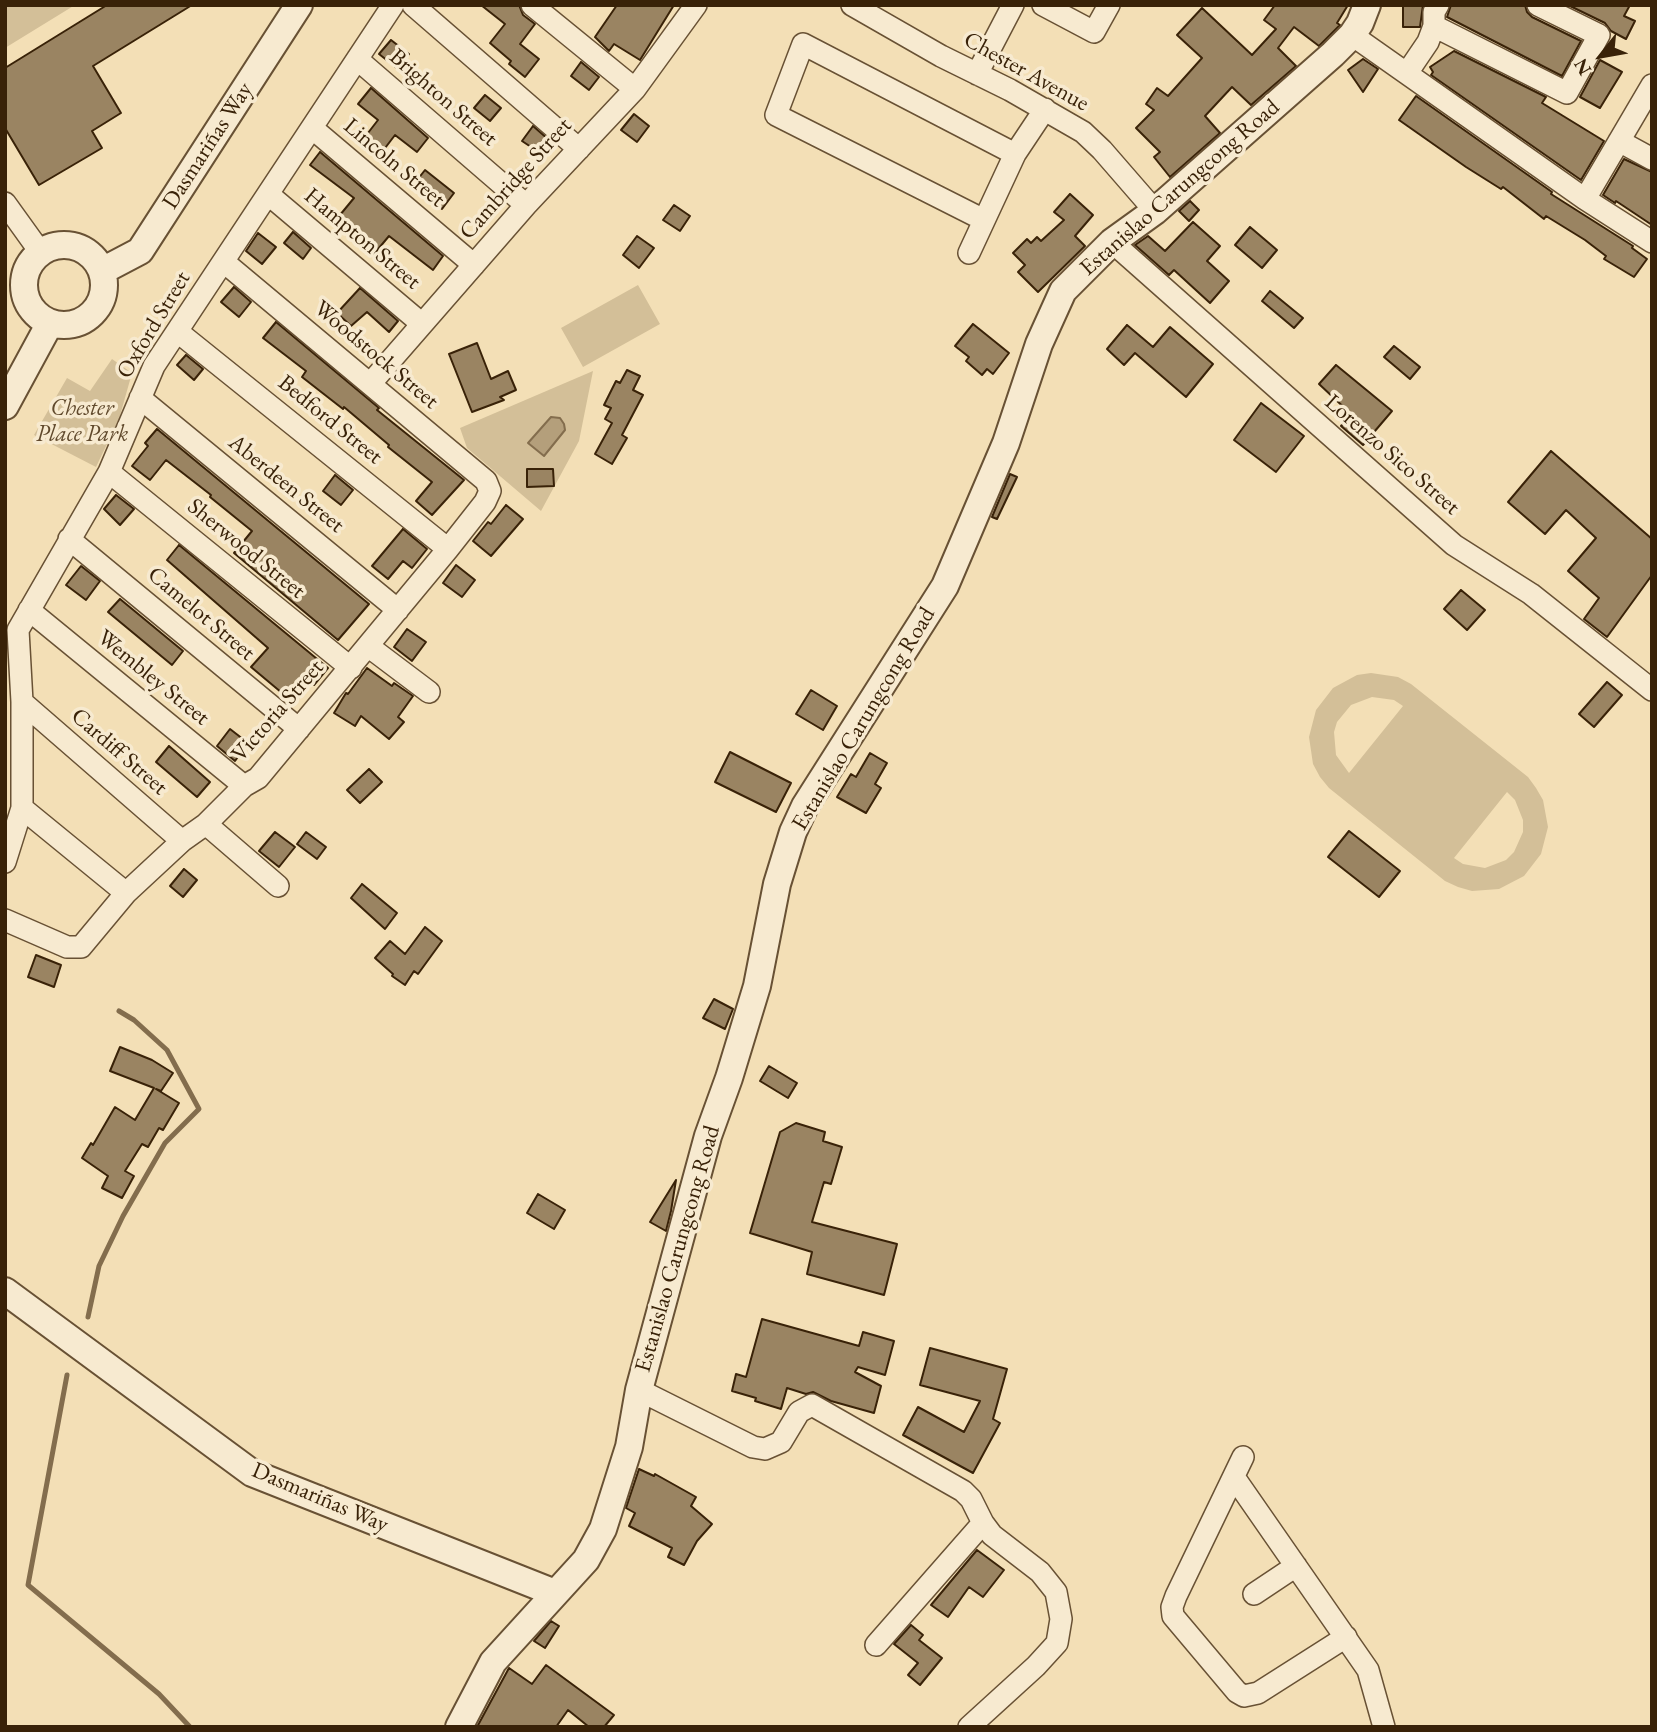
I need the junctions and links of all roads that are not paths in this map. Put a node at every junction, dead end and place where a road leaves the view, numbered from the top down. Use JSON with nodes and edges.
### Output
{"nodes":[{"id":1,"x":299,"y":5,"type":"edge"},
{"id":2,"x":393,"y":5,"type":"edge"},
{"id":3,"x":413,"y":5,"type":"edge"},
{"id":4,"x":532,"y":5,"type":"edge"},
{"id":5,"x":852,"y":5,"type":"edge"},
{"id":6,"x":1013,"y":5,"type":"edge"},
{"id":7,"x":1043,"y":5,"type":"edge"},
{"id":8,"x":1109,"y":5,"type":"edge"},
{"id":9,"x":1367,"y":5,"type":"edge"},
{"id":10,"x":1538,"y":5,"type":"edge"},
{"id":11,"x":695,"y":6,"type":"edge"},
{"id":12,"x":1436,"y":15,"type":"edge"},
{"id":13,"x":1352,"y":35,"type":"junction"},
{"id":14,"x":357,"y":59,"type":"junction"},
{"id":15,"x":1407,"y":73,"type":"junction"},
{"id":16,"x":977,"y":74,"type":"junction"},
{"id":17,"x":1652,"y":85,"type":"edge"},
{"id":18,"x":635,"y":89,"type":"junction"},
{"id":19,"x":1045,"y":109,"type":"junction"},
{"id":20,"x":312,"y":128,"type":"junction"},
{"id":21,"x":1619,"y":141,"type":"junction"},
{"id":22,"x":579,"y":149,"type":"junction"},
{"id":23,"x":1015,"y":154,"type":"junction"},
{"id":24,"x":1652,"y":159,"type":"edge"},
{"id":25,"x":268,"y":194,"type":"junction"},
{"id":26,"x":1585,"y":199,"type":"junction"},
{"id":27,"x":5,"y":203,"type":"edge"},
{"id":28,"x":526,"y":205,"type":"junction"},
{"id":29,"x":1155,"y":211,"type":"junction"},
{"id":30,"x":984,"y":220,"type":"junction"},
{"id":31,"x":1112,"y":242,"type":"junction"},
{"id":32,"x":1652,"y":242,"type":"edge"},
{"id":33,"x":41,"y":253,"type":"junction"},
{"id":34,"x":968,"y":253,"type":"dead end"},
{"id":35,"x":224,"y":262,"type":"junction"},
{"id":36,"x":474,"y":265,"type":"junction"},
{"id":37,"x":102,"y":271,"type":"junction"},
{"id":38,"x":50,"y":323,"type":"junction"},
{"id":39,"x":422,"y":324,"type":"junction"},
{"id":40,"x":178,"y":332,"type":"junction"},
{"id":41,"x":370,"y":384,"type":"junction"},
{"id":42,"x":140,"y":398,"type":"junction"},
{"id":43,"x":5,"y":406,"type":"edge"},
{"id":44,"x":109,"y":472,"type":"junction"},
{"id":45,"x":490,"y":491,"type":"joint"},
{"id":46,"x":69,"y":539,"type":"junction"},
{"id":47,"x":448,"y":549,"type":"junction"},
{"id":48,"x":29,"y":610,"type":"junction"},
{"id":49,"x":398,"y":610,"type":"junction"},
{"id":50,"x":369,"y":646,"type":"junction"},
{"id":51,"x":351,"y":668,"type":"junction"},
{"id":52,"x":1652,"y":690,"type":"edge"},
{"id":53,"x":429,"y":692,"type":"dead end"},
{"id":54,"x":22,"y":702,"type":"junction"},
{"id":55,"x":299,"y":729,"type":"junction"},
{"id":56,"x":244,"y":786,"type":"junction"},
{"id":57,"x":22,"y":808,"type":"junction"},
{"id":58,"x":206,"y":824,"type":"junction"},
{"id":59,"x":182,"y":841,"type":"junction"},
{"id":60,"x":5,"y":862,"type":"edge"},
{"id":61,"x":278,"y":886,"type":"dead end"},
{"id":62,"x":126,"y":893,"type":"junction"},
{"id":63,"x":5,"y":920,"type":"edge"},
{"id":64,"x":5,"y":1291,"type":"edge"},
{"id":65,"x":639,"y":1390,"type":"junction"},
{"id":66,"x":1244,"y":1457,"type":"dead end"},
{"id":67,"x":1234,"y":1477,"type":"junction"},
{"id":68,"x":983,"y":1523,"type":"junction"},
{"id":69,"x":1296,"y":1566,"type":"junction"},
{"id":70,"x":555,"y":1593,"type":"junction"},
{"id":71,"x":1254,"y":1594,"type":"dead end"},
{"id":72,"x":1346,"y":1637,"type":"junction"},
{"id":73,"x":876,"y":1645,"type":"dead end"},
{"id":74,"x":459,"y":1727,"type":"edge"},
{"id":75,"x":969,"y":1727,"type":"edge"},
{"id":76,"x":1384,"y":1727,"type":"edge"}],
"edges":[{"from":1,"to":37,"type":"street","name":"Dasmariñas Way"},
{"from":2,"to":14,"type":"street","name":"Oxford Street"},
{"from":3,"to":22,"type":"street"},
{"from":4,"to":18,"type":"street"},
{"from":5,"to":16,"type":"street","name":"Chester Avenue"},
{"from":6,"to":16,"type":"street"},
{"from":7,"to":8,"type":"street"},
{"from":9,"to":13,"type":"street","name":"Estanislao Carungcong Road"},
{"from":10,"to":12,"type":"street"},
{"from":11,"to":18,"type":"street","name":"Cambridge Street"},
{"from":12,"to":15,"type":"street"},
{"from":13,"to":15,"type":"street"},
{"from":13,"to":29,"type":"street","name":"Estanislao Carungcong Road"},
{"from":14,"to":20,"type":"street","name":"Oxford Street"},
{"from":14,"to":28,"type":"street","name":"Brighton Street"},
{"from":15,"to":26,"type":"street"},
{"from":16,"to":19,"type":"street","name":"Chester Avenue"},
{"from":17,"to":21,"type":"street"},
{"from":18,"to":22,"type":"street","name":"Cambridge Street"},
{"from":19,"to":23,"type":"street"},
{"from":19,"to":29,"type":"street","name":"Chester Avenue"},
{"from":20,"to":25,"type":"street","name":"Oxford Street"},
{"from":20,"to":36,"type":"street","name":"Lincoln Street"},
{"from":21,"to":24,"type":"street"},
{"from":21,"to":26,"type":"street"},
{"from":22,"to":28,"type":"street","name":"Cambridge Street"},
{"from":23,"to":30,"type":"street"},
{"from":23,"to":30,"type":"street"},
{"from":25,"to":35,"type":"street","name":"Oxford Street"},
{"from":25,"to":39,"type":"street","name":"Hampton Street"},
{"from":26,"to":32,"type":"street"},
{"from":27,"to":33,"type":"street"},
{"from":28,"to":36,"type":"street","name":"Cambridge Street"},
{"from":29,"to":31,"type":"street","name":"Estanislao Carungcong Road"},
{"from":30,"to":34,"type":"street"},
{"from":31,"to":52,"type":"street","name":"Lorenzo Sico Street"},
{"from":31,"to":65,"type":"street","name":"Estanislao Carungcong Road"},
{"from":33,"to":37,"type":"street"},
{"from":33,"to":38,"type":"street"},
{"from":35,"to":40,"type":"street","name":"Oxford Street"},
{"from":35,"to":41,"type":"street","name":"Woodstock Street"},
{"from":36,"to":39,"type":"street","name":"Cambridge Street"},
{"from":37,"to":38,"type":"street"},
{"from":38,"to":43,"type":"street"},
{"from":39,"to":41,"type":"street","name":"Cambridge Street"},
{"from":40,"to":42,"type":"street","name":"Oxford Street"},
{"from":40,"to":47,"type":"street","name":"Bedford Street"},
{"from":41,"to":45,"type":"street","name":"Woodstock Street"},
{"from":42,"to":44,"type":"street","name":"Oxford Street"},
{"from":42,"to":49,"type":"street","name":"Aberdeen Street"},
{"from":44,"to":46,"type":"street","name":"Oxford Street"},
{"from":44,"to":51,"type":"street","name":"Sherwood Street"},
{"from":45,"to":47,"type":"street","name":"Victoria Street"},
{"from":46,"to":48,"type":"street","name":"Oxford Street"},
{"from":46,"to":55,"type":"street","name":"Camelot Street"},
{"from":47,"to":49,"type":"street","name":"Victoria Street"},
{"from":48,"to":54,"type":"street","name":"Oxford Street"},
{"from":48,"to":56,"type":"street","name":"Wembley Street"},
{"from":49,"to":50,"type":"street","name":"Victoria Street"},
{"from":50,"to":51,"type":"street","name":"Victoria Street"},
{"from":50,"to":53,"type":"street"},
{"from":51,"to":55,"type":"street","name":"Victoria Street"},
{"from":54,"to":57,"type":"street","name":"Oxford Street"},
{"from":54,"to":59,"type":"street","name":"Cardiff Street"},
{"from":55,"to":56,"type":"street","name":"Victoria Street"},
{"from":56,"to":58,"type":"street","name":"Victoria Street"},
{"from":57,"to":60,"type":"street","name":"Oxford Street"},
{"from":57,"to":62,"type":"street"},
{"from":58,"to":59,"type":"street","name":"Victoria Street"},
{"from":58,"to":61,"type":"street"},
{"from":59,"to":62,"type":"street","name":"Victoria Street"},
{"from":62,"to":63,"type":"street","name":"Victoria Street"},
{"from":64,"to":70,"type":"street","name":"Dasmariñas Way"},
{"from":65,"to":68,"type":"street"},
{"from":65,"to":70,"type":"street","name":"Estanislao Carungcong Road"},
{"from":66,"to":67,"type":"street"},
{"from":67,"to":69,"type":"street"},
{"from":67,"to":72,"type":"street"},
{"from":68,"to":73,"type":"street"},
{"from":68,"to":75,"type":"street"},
{"from":69,"to":71,"type":"street"},
{"from":69,"to":72,"type":"street"},
{"from":70,"to":74,"type":"street","name":"Estanislao Carungcong Road"},
{"from":72,"to":76,"type":"street"}]}
